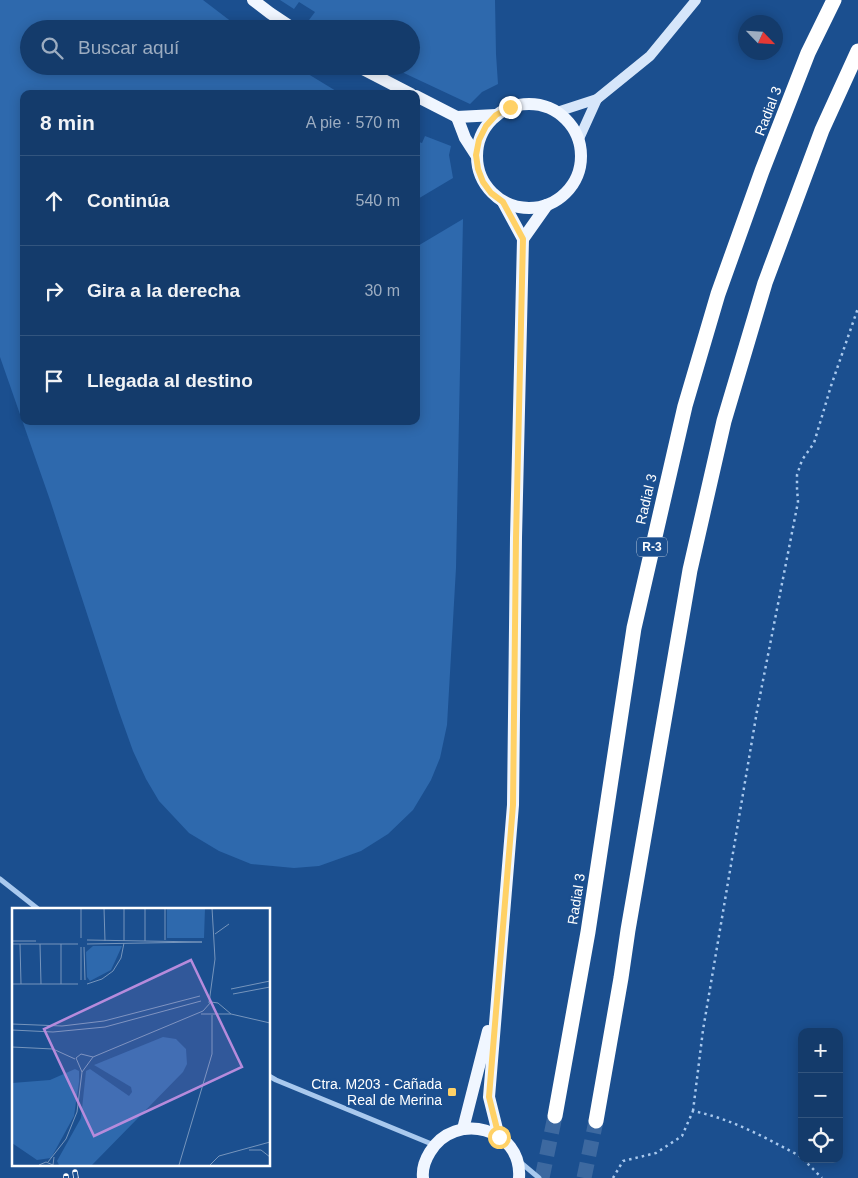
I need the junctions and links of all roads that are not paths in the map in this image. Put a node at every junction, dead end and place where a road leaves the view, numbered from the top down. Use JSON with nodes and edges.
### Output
{"nodes":[{"id":1,"x":253,"y":0,"type":"edge"},
{"id":2,"x":696,"y":0,"type":"edge"},
{"id":3,"x":834,"y":0,"type":"edge"},
{"id":4,"x":280,"y":20,"type":"edge"},
{"id":5,"x":858,"y":51,"type":"edge"},
{"id":6,"x":374,"y":75,"type":"edge"},
{"id":7,"x":403,"y":90,"type":"edge"},
{"id":8,"x":420,"y":98,"type":"edge"},
{"id":9,"x":597,"y":99,"type":"junction"},
{"id":10,"x":557,"y":112,"type":"junction"},
{"id":11,"x":496,"y":115,"type":"junction"},
{"id":12,"x":457,"y":117,"type":"junction"},
{"id":13,"x":578,"y":140,"type":"junction"},
{"id":14,"x":476,"y":155,"type":"junction"},
{"id":15,"x":503,"y":202,"type":"junction"},
{"id":16,"x":547,"y":205,"type":"junction"},
{"id":17,"x":523,"y":239,"type":"junction"},
{"id":18,"x":0,"y":879,"type":"edge"},
{"id":19,"x":37,"y":908,"type":"edge"},
{"id":20,"x":499,"y":970,"type":"junction"},
{"id":21,"x":270,"y":1077,"type":"edge"},
{"id":22,"x":555,"y":1116,"type":"tunnel mouth"},
{"id":23,"x":596,"y":1121,"type":"tunnel mouth"},
{"id":24,"x":463,"y":1128,"type":"junction"},
{"id":25,"x":499,"y":1137,"type":"junction"},
{"id":26,"x":434,"y":1145,"type":"junction"},
{"id":27,"x":516,"y":1159,"type":"junction"},
{"id":28,"x":423,"y":1178,"type":"edge"},
{"id":29,"x":519,"y":1178,"type":"edge"},
{"id":30,"x":539,"y":1178,"type":"edge"}],
"edges":[{"from":1,"to":4,"type":"main road"},
{"from":2,"to":9,"type":"street"},
{"from":3,"to":22,"type":"highway","name":"Radial 3","number":"R-3"},
{"from":5,"to":23,"type":"highway"},
{"from":6,"to":7,"type":"main road"},
{"from":8,"to":12,"type":"main road"},
{"from":9,"to":10,"type":"street"},
{"from":9,"to":13,"type":"street"},
{"from":10,"to":11,"type":"main road"},
{"from":10,"to":13,"type":"main road"},
{"from":11,"to":12,"type":"main road"},
{"from":11,"to":14,"type":"main road"},
{"from":12,"to":14,"type":"main road"},
{"from":13,"to":16,"type":"main road"},
{"from":14,"to":15,"type":"main road"},
{"from":15,"to":16,"type":"main road"},
{"from":15,"to":17,"type":"main road"},
{"from":16,"to":17,"type":"main road"},
{"from":17,"to":20,"type":"main road"},
{"from":18,"to":19,"type":"street"},
{"from":20,"to":24,"type":"main road"},
{"from":20,"to":25,"type":"main road"},
{"from":21,"to":26,"type":"street"},
{"from":24,"to":25,"type":"main road"},
{"from":24,"to":26,"type":"main road"},
{"from":25,"to":27,"type":"main road"},
{"from":26,"to":28,"type":"main road"},
{"from":27,"to":29,"type":"main road"},
{"from":27,"to":30,"type":"street"}]}
